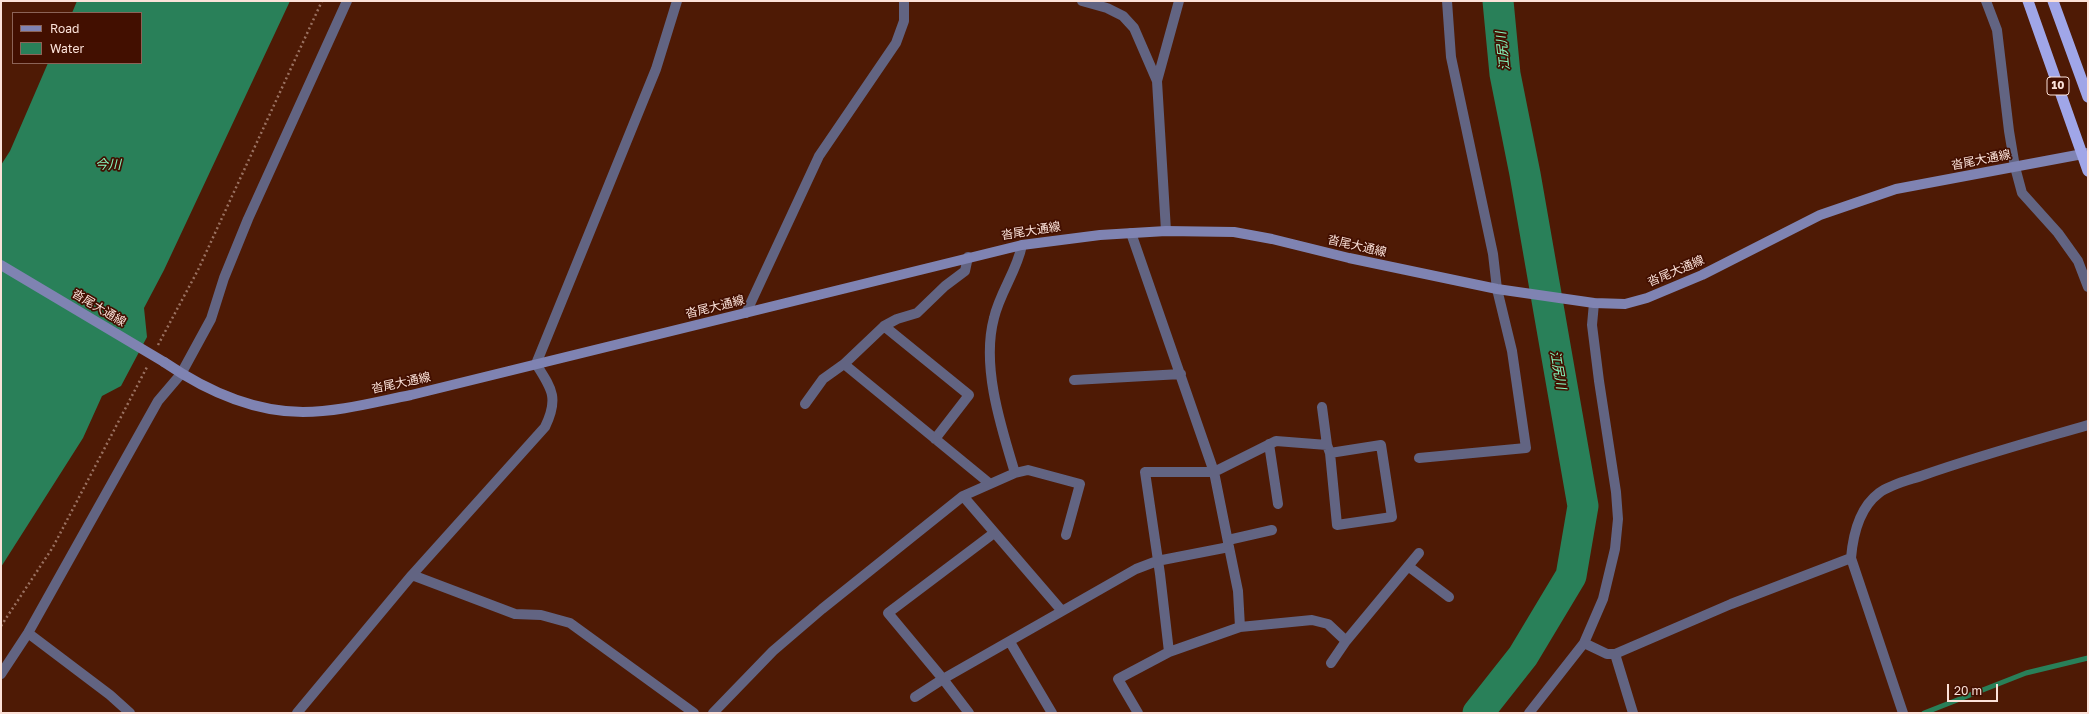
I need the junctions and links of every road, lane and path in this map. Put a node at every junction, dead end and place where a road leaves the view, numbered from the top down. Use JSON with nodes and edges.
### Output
{"nodes":[{"id":1,"x":322,"y":1,"type":"edge"},
{"id":2,"x":347,"y":1,"type":"edge"},
{"id":3,"x":677,"y":1,"type":"edge"},
{"id":4,"x":904,"y":1,"type":"edge"},
{"id":5,"x":1082,"y":1,"type":"edge"},
{"id":6,"x":1179,"y":1,"type":"edge"},
{"id":7,"x":1447,"y":1,"type":"edge"},
{"id":8,"x":1986,"y":1,"type":"edge"},
{"id":9,"x":2028,"y":1,"type":"edge"},
{"id":10,"x":2053,"y":1,"type":"edge"},
{"id":11,"x":1157,"y":81,"type":"junction"},
{"id":12,"x":2088,"y":97,"type":"edge"},
{"id":13,"x":2085,"y":153,"type":"edge"},
{"id":14,"x":2015,"y":167,"type":"junction"},
{"id":15,"x":2088,"y":171,"type":"edge"},
{"id":16,"x":1166,"y":231,"type":"junction"},
{"id":17,"x":1130,"y":233,"type":"junction"},
{"id":18,"x":1022,"y":245,"type":"junction"},
{"id":19,"x":968,"y":257,"type":"junction"},
{"id":20,"x":1,"y":265,"type":"edge"},
{"id":21,"x":2088,"y":287,"type":"edge"},
{"id":22,"x":1497,"y":289,"type":"junction"},
{"id":23,"x":1594,"y":303,"type":"junction"},
{"id":24,"x":746,"y":313,"type":"junction"},
{"id":25,"x":884,"y":326,"type":"junction"},
{"id":26,"x":158,"y":346,"type":"dead end"},
{"id":27,"x":150,"y":360,"type":"dead end"},
{"id":28,"x":536,"y":364,"type":"junction"},
{"id":29,"x":844,"y":364,"type":"junction"},
{"id":30,"x":182,"y":374,"type":"junction"},
{"id":31,"x":1181,"y":374,"type":"junction"},
{"id":32,"x":1074,"y":380,"type":"dead end"},
{"id":33,"x":805,"y":404,"type":"dead end"},
{"id":34,"x":1322,"y":407,"type":"dead end"},
{"id":35,"x":2088,"y":425,"type":"edge"},
{"id":36,"x":935,"y":439,"type":"junction"},
{"id":37,"x":1269,"y":444,"type":"junction"},
{"id":38,"x":1329,"y":449,"type":"junction"},
{"id":39,"x":1419,"y":458,"type":"dead end"},
{"id":40,"x":1214,"y":472,"type":"junction"},
{"id":41,"x":1015,"y":473,"type":"junction"},
{"id":42,"x":988,"y":483,"type":"junction"},
{"id":43,"x":963,"y":496,"type":"junction"},
{"id":44,"x":1278,"y":504,"type":"dead end"},
{"id":45,"x":1272,"y":530,"type":"dead end"},
{"id":46,"x":994,"y":533,"type":"junction"},
{"id":47,"x":1066,"y":535,"type":"dead end"},
{"id":48,"x":1228,"y":543,"type":"junction"},
{"id":49,"x":1419,"y":553,"type":"dead end"},
{"id":50,"x":1851,"y":558,"type":"junction"},
{"id":51,"x":1157,"y":561,"type":"junction"},
{"id":52,"x":1408,"y":566,"type":"junction"},
{"id":53,"x":412,"y":575,"type":"junction"},
{"id":54,"x":1449,"y":597,"type":"dead end"},
{"id":55,"x":1062,"y":611,"type":"junction"},
{"id":56,"x":1,"y":626,"type":"edge"},
{"id":57,"x":1240,"y":627,"type":"junction"},
{"id":58,"x":28,"y":633,"type":"junction"},
{"id":59,"x":1010,"y":642,"type":"junction"},
{"id":60,"x":1346,"y":642,"type":"junction"},
{"id":61,"x":1584,"y":643,"type":"junction"},
{"id":62,"x":1168,"y":652,"type":"junction"},
{"id":63,"x":1615,"y":654,"type":"junction"},
{"id":64,"x":1331,"y":664,"type":"dead end"},
{"id":65,"x":1,"y":674,"type":"edge"},
{"id":66,"x":943,"y":679,"type":"junction"},
{"id":67,"x":914,"y":697,"type":"dead end"},
{"id":68,"x":130,"y":713,"type":"edge"},
{"id":69,"x":297,"y":713,"type":"edge"},
{"id":70,"x":694,"y":713,"type":"edge"},
{"id":71,"x":713,"y":713,"type":"edge"},
{"id":72,"x":970,"y":713,"type":"edge"},
{"id":73,"x":1052,"y":713,"type":"edge"},
{"id":74,"x":1138,"y":713,"type":"edge"},
{"id":75,"x":1529,"y":713,"type":"edge"},
{"id":76,"x":1633,"y":713,"type":"edge"},
{"id":77,"x":1903,"y":713,"type":"edge"}],
"edges":[{"from":1,"to":26,"type":"path"},
{"from":2,"to":30,"type":"street"},
{"from":3,"to":28,"type":"street"},
{"from":4,"to":24,"type":"street"},
{"from":5,"to":11,"type":"street"},
{"from":6,"to":11,"type":"street"},
{"from":7,"to":22,"type":"street"},
{"from":8,"to":14,"type":"street"},
{"from":9,"to":13,"type":"highway","number":"10"},
{"from":10,"to":12,"type":"highway","number":"10"},
{"from":11,"to":16,"type":"street"},
{"from":13,"to":14,"type":"main road","name":"沓尾大通線"},
{"from":13,"to":15,"type":"highway","number":"10"},
{"from":14,"to":21,"type":"street"},
{"from":14,"to":23,"type":"main road","name":"沓尾大通線"},
{"from":16,"to":17,"type":"main road","name":"沓尾大通線"},
{"from":16,"to":22,"type":"main road","name":"沓尾大通線"},
{"from":17,"to":18,"type":"main road","name":"沓尾大通線"},
{"from":17,"to":31,"type":"street"},
{"from":18,"to":19,"type":"main road","name":"沓尾大通線"},
{"from":18,"to":41,"type":"street"},
{"from":19,"to":24,"type":"main road","name":"沓尾大通線"},
{"from":19,"to":25,"type":"street"},
{"from":20,"to":30,"type":"main road","name":"沓尾大通線","bridge":true},
{"from":22,"to":23,"type":"main road","name":"沓尾大通線"},
{"from":22,"to":39,"type":"street"},
{"from":23,"to":61,"type":"street"},
{"from":24,"to":28,"type":"main road","name":"沓尾大通線"},
{"from":25,"to":29,"type":"street"},
{"from":25,"to":36,"type":"street"},
{"from":27,"to":56,"type":"path"},
{"from":28,"to":30,"type":"main road","name":"沓尾大通線"},
{"from":28,"to":53,"type":"street"},
{"from":29,"to":33,"type":"street"},
{"from":29,"to":36,"type":"street"},
{"from":30,"to":58,"type":"street"},
{"from":31,"to":32,"type":"street"},
{"from":31,"to":40,"type":"street"},
{"from":34,"to":38,"type":"street"},
{"from":35,"to":50,"type":"street"},
{"from":36,"to":42,"type":"street"},
{"from":37,"to":38,"type":"street"},
{"from":37,"to":40,"type":"street"},
{"from":37,"to":44,"type":"street"},
{"from":38,"to":38,"type":"street"},
{"from":40,"to":48,"type":"street"},
{"from":40,"to":51,"type":"street"},
{"from":41,"to":42,"type":"street"},
{"from":41,"to":47,"type":"street"},
{"from":42,"to":43,"type":"street"},
{"from":43,"to":46,"type":"street"},
{"from":43,"to":71,"type":"street"},
{"from":45,"to":48,"type":"street"},
{"from":46,"to":55,"type":"street"},
{"from":46,"to":66,"type":"street"},
{"from":48,"to":51,"type":"street"},
{"from":48,"to":57,"type":"street"},
{"from":49,"to":52,"type":"street"},
{"from":50,"to":63,"type":"street"},
{"from":50,"to":77,"type":"street"},
{"from":51,"to":55,"type":"street"},
{"from":51,"to":62,"type":"street"},
{"from":52,"to":54,"type":"street"},
{"from":52,"to":60,"type":"street"},
{"from":53,"to":69,"type":"street"},
{"from":53,"to":70,"type":"street"},
{"from":55,"to":59,"type":"street"},
{"from":57,"to":60,"type":"street"},
{"from":57,"to":62,"type":"street"},
{"from":58,"to":65,"type":"street"},
{"from":58,"to":68,"type":"street"},
{"from":59,"to":66,"type":"street"},
{"from":59,"to":73,"type":"street"},
{"from":60,"to":64,"type":"street"},
{"from":61,"to":63,"type":"street"},
{"from":61,"to":75,"type":"street"},
{"from":62,"to":74,"type":"street"},
{"from":63,"to":76,"type":"street"},
{"from":66,"to":67,"type":"street"},
{"from":66,"to":72,"type":"street"}]}
